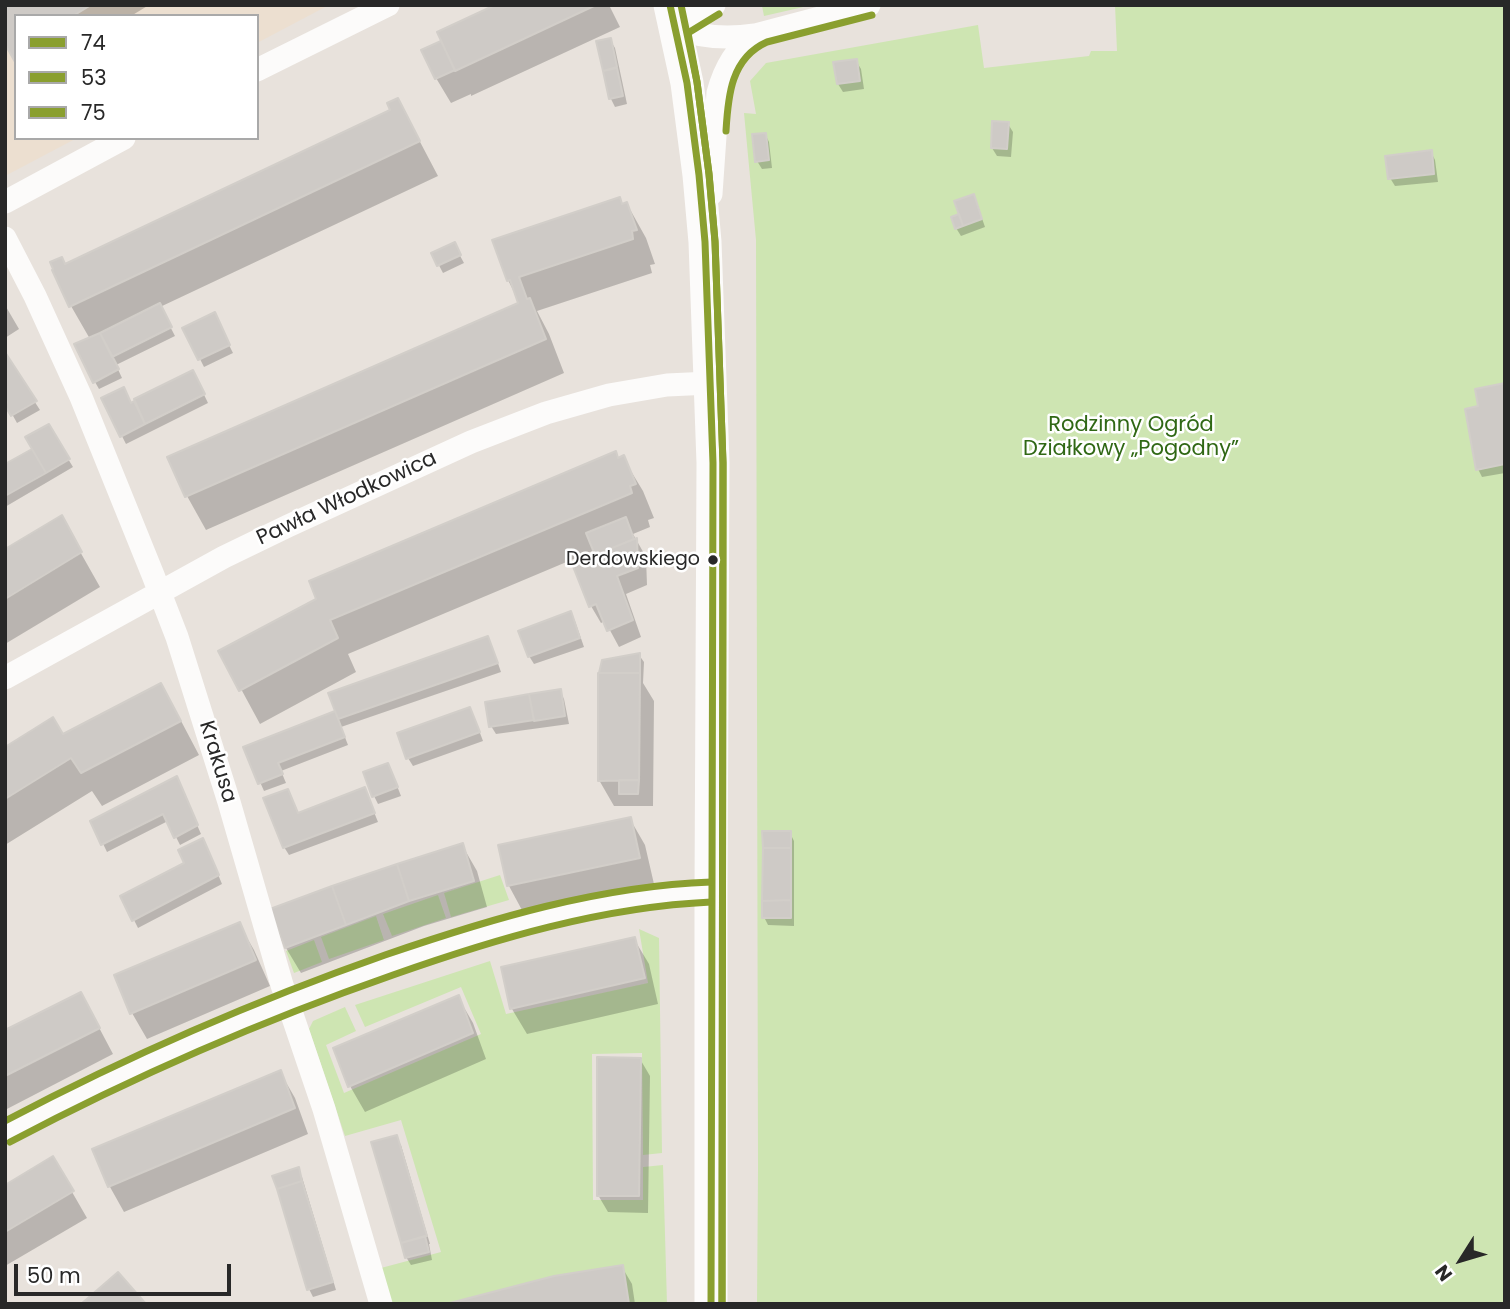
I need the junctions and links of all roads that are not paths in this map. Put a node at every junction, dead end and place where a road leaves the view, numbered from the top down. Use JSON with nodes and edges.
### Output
{"nodes":[{"id":1,"x":388,"y":5,"type":"edge"},
{"id":2,"x":714,"y":5,"type":"edge"},
{"id":3,"x":869,"y":5,"type":"edge"},
{"id":4,"x":673,"y":17,"type":"edge"},
{"id":5,"x":755,"y":35,"type":"junction"},
{"id":6,"x":259,"y":69,"type":"edge"},
{"id":7,"x":120,"y":140,"type":"edge"},
{"id":8,"x":5,"y":202,"type":"edge"},
{"id":9,"x":5,"y":238,"type":"edge"},
{"id":10,"x":705,"y":242,"type":"junction"},
{"id":11,"x":710,"y":383,"type":"junction"},
{"id":12,"x":160,"y":591,"type":"junction"},
{"id":13,"x":5,"y":678,"type":"edge"},
{"id":14,"x":711,"y":892,"type":"junction"},
{"id":15,"x":288,"y":1002,"type":"junction"},
{"id":16,"x":5,"y":1133,"type":"edge"},
{"id":17,"x":381,"y":1304,"type":"edge"},
{"id":18,"x":712,"y":1304,"type":"edge"}],
"edges":[{"from":1,"to":6,"type":"street"},
{"from":2,"to":4,"type":"street"},
{"from":3,"to":5,"type":"street"},
{"from":4,"to":5,"type":"street"},
{"from":4,"to":10,"type":"street"},
{"from":5,"to":10,"type":"street"},
{"from":7,"to":8,"type":"street"},
{"from":9,"to":12,"type":"street","name":"Krakusa"},
{"from":10,"to":11,"type":"street"},
{"from":11,"to":12,"type":"street","name":"Pawła Włodkowica"},
{"from":11,"to":14,"type":"street"},
{"from":12,"to":13,"type":"street","name":"Pawła Włodkowica"},
{"from":12,"to":15,"type":"street","name":"Krakusa"},
{"from":14,"to":15,"type":"street"},
{"from":14,"to":18,"type":"street"},
{"from":15,"to":16,"type":"street"},
{"from":15,"to":17,"type":"street","name":"Krakusa"}]}
